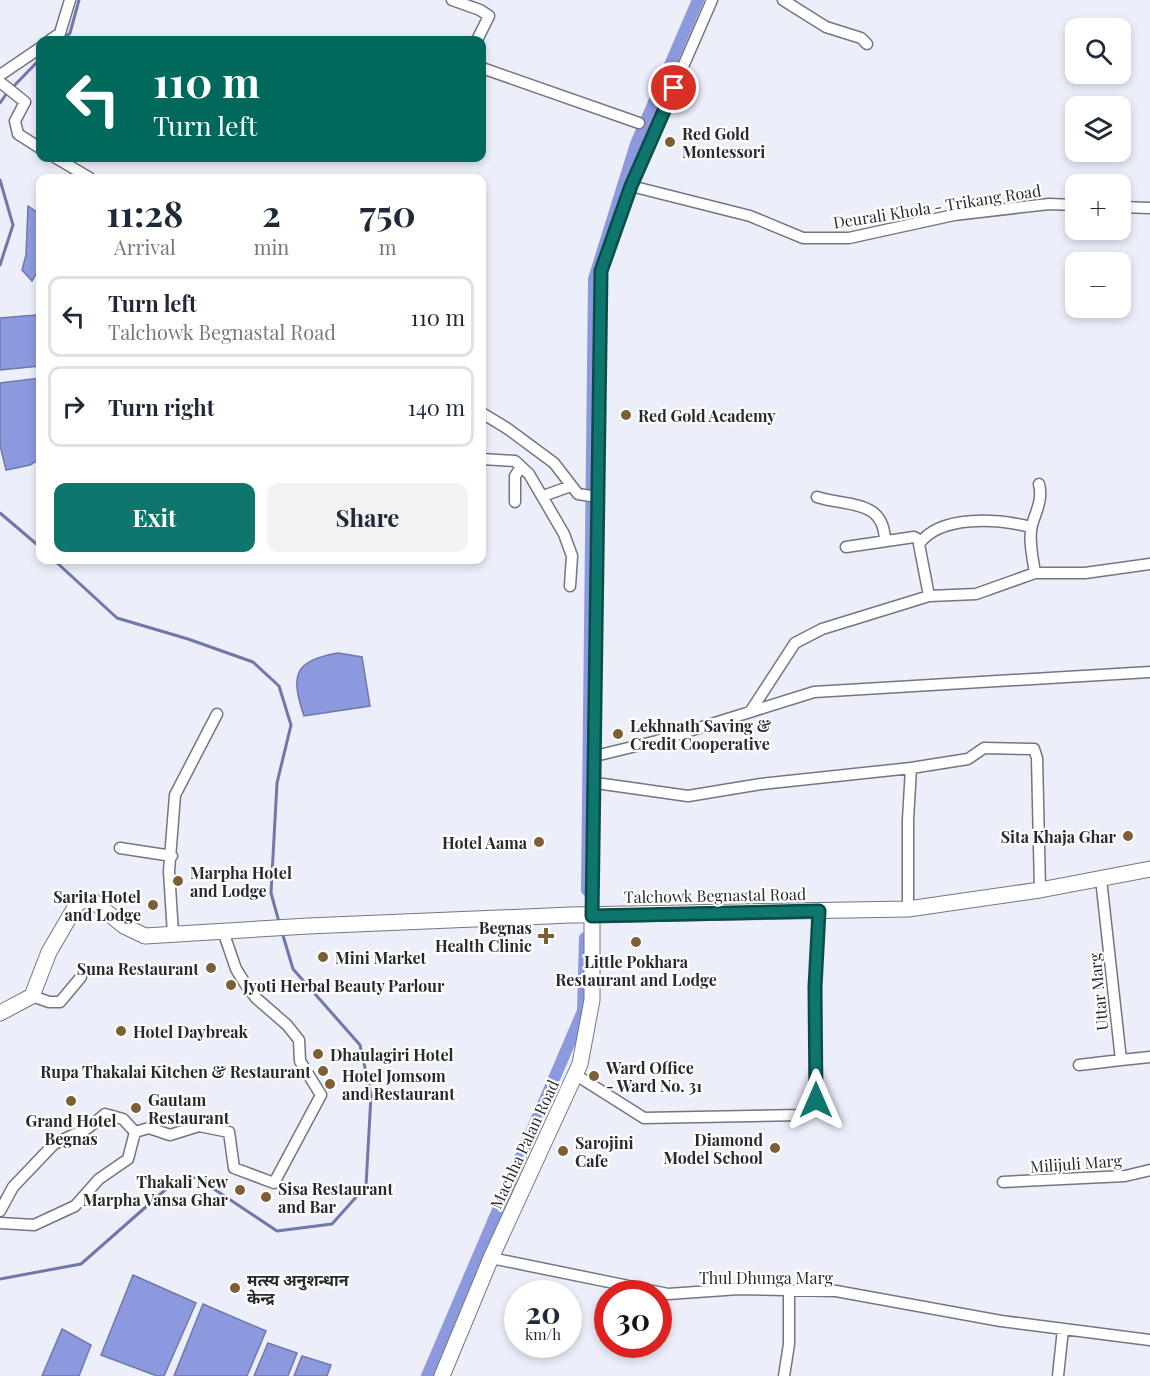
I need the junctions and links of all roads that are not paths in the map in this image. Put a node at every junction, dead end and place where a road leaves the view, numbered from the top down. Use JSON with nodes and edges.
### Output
{"nodes":[{"id":1,"x":70,"y":0,"type":"edge"},
{"id":2,"x":452,"y":0,"type":"edge"},
{"id":3,"x":712,"y":0,"type":"edge"},
{"id":4,"x":783,"y":0,"type":"edge"},
{"id":5,"x":56,"y":36,"type":"edge"},
{"id":6,"x":479,"y":36,"type":"edge"},
{"id":7,"x":867,"y":44,"type":"dead end"},
{"id":8,"x":36,"y":51,"type":"edge"},
{"id":9,"x":486,"y":69,"type":"edge"},
{"id":10,"x":0,"y":75,"type":"edge"},
{"id":11,"x":0,"y":82,"type":"edge"},
{"id":12,"x":639,"y":123,"type":"dead end"},
{"id":13,"x":36,"y":145,"type":"edge"},
{"id":14,"x":63,"y":162,"type":"edge"},
{"id":15,"x":83,"y":174,"type":"edge"},
{"id":16,"x":631,"y":186,"type":"junction"},
{"id":17,"x":1065,"y":205,"type":"edge"},
{"id":18,"x":1131,"y":207,"type":"edge"},
{"id":19,"x":1150,"y":208,"type":"edge"},
{"id":20,"x":486,"y":415,"type":"edge"},
{"id":21,"x":486,"y":459,"type":"edge"},
{"id":22,"x":521,"y":466,"type":"junction"},
{"id":23,"x":1039,"y":484,"type":"dead end"},
{"id":24,"x":575,"y":490,"type":"junction"},
{"id":25,"x":543,"y":496,"type":"junction"},
{"id":26,"x":817,"y":497,"type":"dead end"},
{"id":27,"x":597,"y":498,"type":"junction"},
{"id":28,"x":515,"y":502,"type":"dead end"},
{"id":29,"x":1031,"y":527,"type":"junction"},
{"id":30,"x":885,"y":541,"type":"junction"},
{"id":31,"x":921,"y":541,"type":"junction"},
{"id":32,"x":846,"y":546,"type":"dead end"},
{"id":33,"x":1150,"y":564,"type":"edge"},
{"id":34,"x":1035,"y":573,"type":"junction"},
{"id":35,"x":570,"y":586,"type":"dead end"},
{"id":36,"x":929,"y":596,"type":"junction"},
{"id":37,"x":1150,"y":672,"type":"edge"},
{"id":38,"x":750,"y":712,"type":"junction"},
{"id":39,"x":217,"y":714,"type":"dead end"},
{"id":40,"x":595,"y":756,"type":"junction"},
{"id":41,"x":911,"y":768,"type":"junction"},
{"id":42,"x":596,"y":783,"type":"junction"},
{"id":43,"x":120,"y":848,"type":"dead end"},
{"id":44,"x":172,"y":856,"type":"junction"},
{"id":45,"x":1150,"y":869,"type":"edge"},
{"id":46,"x":1101,"y":879,"type":"junction"},
{"id":47,"x":1040,"y":890,"type":"junction"},
{"id":48,"x":908,"y":909,"type":"junction"},
{"id":49,"x":819,"y":911,"type":"junction"},
{"id":50,"x":592,"y":916,"type":"junction"},
{"id":51,"x":223,"y":931,"type":"junction"},
{"id":52,"x":173,"y":934,"type":"junction"},
{"id":53,"x":81,"y":977,"type":"dead end"},
{"id":54,"x":32,"y":996,"type":"junction"},
{"id":55,"x":0,"y":1013,"type":"edge"},
{"id":56,"x":1150,"y":1057,"type":"edge"},
{"id":57,"x":1121,"y":1060,"type":"junction"},
{"id":58,"x":1079,"y":1065,"type":"dead end"},
{"id":59,"x":576,"y":1075,"type":"junction"},
{"id":60,"x":135,"y":1132,"type":"junction"},
{"id":61,"x":1150,"y":1170,"type":"edge"},
{"id":62,"x":1003,"y":1182,"type":"dead end"},
{"id":63,"x":0,"y":1211,"type":"edge"},
{"id":64,"x":0,"y":1223,"type":"edge"},
{"id":65,"x":491,"y":1258,"type":"junction"},
{"id":66,"x":789,"y":1289,"type":"junction"},
{"id":67,"x":1063,"y":1329,"type":"junction"},
{"id":68,"x":1150,"y":1340,"type":"edge"},
{"id":69,"x":442,"y":1376,"type":"edge"},
{"id":70,"x":784,"y":1376,"type":"edge"},
{"id":71,"x":1058,"y":1376,"type":"edge"}],
"edges":[{"from":1,"to":5,"type":"street"},
{"from":2,"to":6,"type":"street"},
{"from":3,"to":16,"type":"street"},
{"from":4,"to":7,"type":"street"},
{"from":8,"to":10,"type":"street"},
{"from":9,"to":12,"type":"street"},
{"from":11,"to":13,"type":"street"},
{"from":14,"to":15,"type":"street"},
{"from":16,"to":17,"type":"street","name":"Deurali Khola - Trikang Road"},
{"from":16,"to":27,"type":"street"},
{"from":18,"to":19,"type":"street"},
{"from":20,"to":24,"type":"street"},
{"from":21,"to":22,"type":"street"},
{"from":22,"to":25,"type":"street"},
{"from":22,"to":28,"type":"street"},
{"from":23,"to":29,"type":"street"},
{"from":24,"to":25,"type":"street"},
{"from":24,"to":27,"type":"street"},
{"from":25,"to":35,"type":"street"},
{"from":26,"to":30,"type":"street"},
{"from":27,"to":40,"type":"street"},
{"from":29,"to":31,"type":"street"},
{"from":29,"to":34,"type":"street"},
{"from":30,"to":31,"type":"street"},
{"from":30,"to":32,"type":"street"},
{"from":31,"to":36,"type":"street"},
{"from":33,"to":34,"type":"street"},
{"from":34,"to":36,"type":"street"},
{"from":36,"to":38,"type":"street"},
{"from":37,"to":38,"type":"street"},
{"from":38,"to":40,"type":"street"},
{"from":39,"to":44,"type":"street"},
{"from":40,"to":42,"type":"street"},
{"from":41,"to":42,"type":"street"},
{"from":41,"to":47,"type":"street"},
{"from":41,"to":48,"type":"street"},
{"from":42,"to":50,"type":"street"},
{"from":43,"to":44,"type":"street"},
{"from":44,"to":52,"type":"street"},
{"from":45,"to":46,"type":"main road","name":"Talchowk Begnastal Road"},
{"from":46,"to":47,"type":"main road","name":"Talchowk Begnastal Road"},
{"from":46,"to":57,"type":"street","name":"Uttar Marg"},
{"from":47,"to":48,"type":"main road","name":"Talchowk Begnastal Road"},
{"from":48,"to":49,"type":"main road","name":"Talchowk Begnastal Road"},
{"from":49,"to":50,"type":"main road","name":"Talchowk Begnastal Road"},
{"from":49,"to":59,"type":"street"},
{"from":50,"to":51,"type":"main road","name":"Talchowk Begnastal Road"},
{"from":50,"to":59,"type":"main road","name":"Machha Palan Road"},
{"from":51,"to":52,"type":"main road","name":"Talchowk Begnastal Road"},
{"from":51,"to":60,"type":"street"},
{"from":52,"to":54,"type":"main road","name":"Talchowk Begnastal Road"},
{"from":53,"to":54,"type":"street"},
{"from":54,"to":55,"type":"main road"},
{"from":56,"to":57,"type":"street"},
{"from":57,"to":58,"type":"street"},
{"from":59,"to":65,"type":"main road","name":"Machha Palan Road"},
{"from":60,"to":63,"type":"street"},
{"from":60,"to":64,"type":"street"},
{"from":61,"to":62,"type":"street","name":"Milijuli Marg"},
{"from":65,"to":66,"type":"street","name":"Thul Dhunga Marg"},
{"from":65,"to":69,"type":"main road","name":"Machha Palan Road"},
{"from":66,"to":67,"type":"street","name":"Thul Dhunga Marg"},
{"from":66,"to":70,"type":"street"},
{"from":67,"to":68,"type":"street","name":"Thul Dhunga Marg"},
{"from":67,"to":71,"type":"street"}]}
